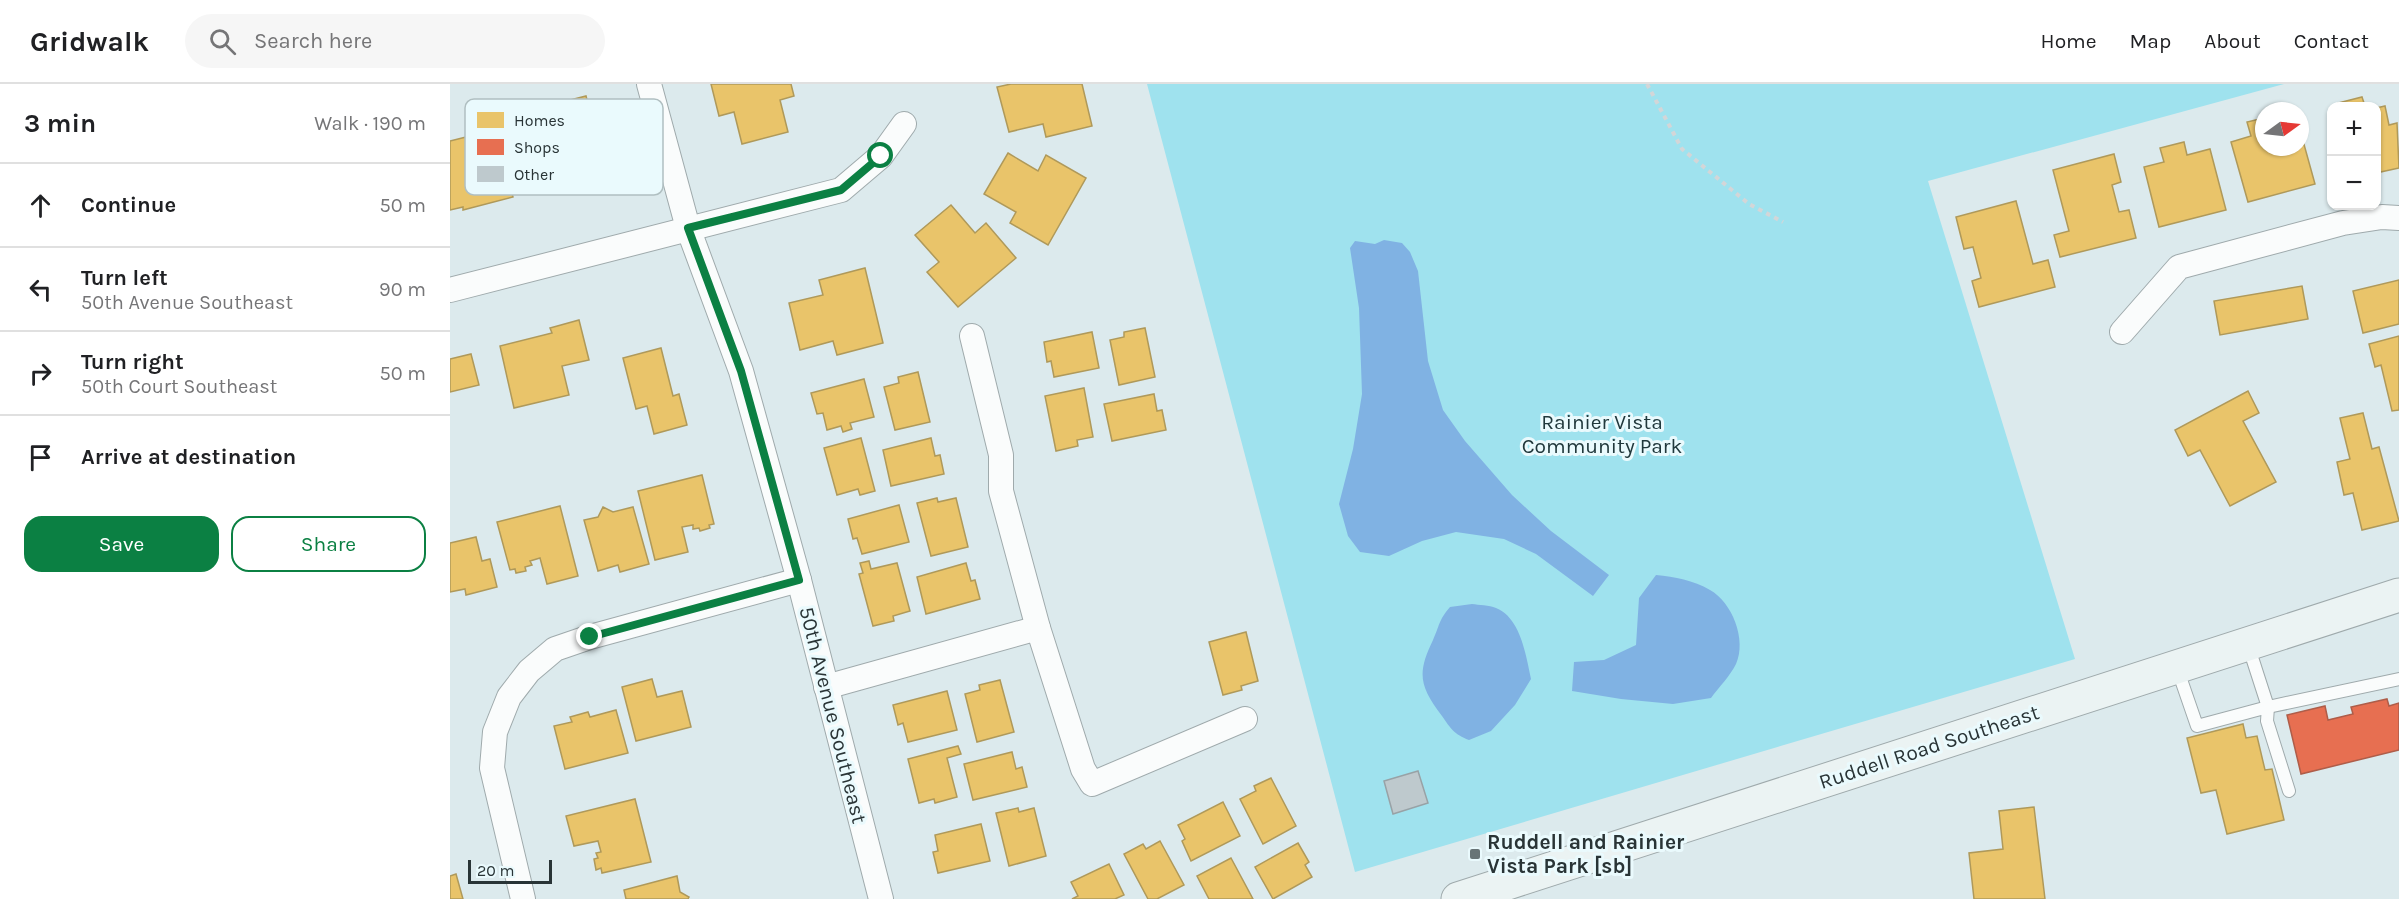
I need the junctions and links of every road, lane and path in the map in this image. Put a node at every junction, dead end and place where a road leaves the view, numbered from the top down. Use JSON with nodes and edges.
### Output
{"nodes":[{"id":1,"x":650,"y":84,"type":"edge"},
{"id":2,"x":1647,"y":84,"type":"edge"},
{"id":3,"x":654,"y":99,"type":"edge"},
{"id":4,"x":904,"y":124,"type":"dead end"},
{"id":5,"x":663,"y":133,"type":"edge"},
{"id":6,"x":2399,"y":218,"type":"edge"},
{"id":7,"x":1783,"y":222,"type":"dead end"},
{"id":8,"x":688,"y":228,"type":"junction"},
{"id":9,"x":450,"y":290,"type":"edge"},
{"id":10,"x":2122,"y":332,"type":"dead end"},
{"id":11,"x":972,"y":336,"type":"dead end"},
{"id":12,"x":799,"y":580,"type":"junction"},
{"id":13,"x":2399,"y":595,"type":"edge"},
{"id":14,"x":1038,"y":628,"type":"junction"},
{"id":15,"x":2248,"y":644,"type":"junction"},
{"id":16,"x":2176,"y":667,"type":"junction"},
{"id":17,"x":2399,"y":679,"type":"edge"},
{"id":18,"x":826,"y":687,"type":"junction"},
{"id":19,"x":2268,"y":707,"type":"junction"},
{"id":20,"x":1245,"y":719,"type":"dead end"},
{"id":21,"x":2289,"y":790,"type":"dead end"},
{"id":22,"x":523,"y":899,"type":"edge"},
{"id":23,"x":881,"y":899,"type":"edge"},
{"id":24,"x":1458,"y":899,"type":"edge"}],
"edges":[{"from":1,"to":3,"type":"street","name":"50th Avenue Southeast"},
{"from":2,"to":7,"type":"path"},
{"from":4,"to":8,"type":"street"},
{"from":5,"to":8,"type":"street","name":"50th Avenue Southeast"},
{"from":6,"to":10,"type":"street"},
{"from":8,"to":9,"type":"street"},
{"from":8,"to":12,"type":"street","name":"50th Avenue Southeast"},
{"from":11,"to":14,"type":"street"},
{"from":12,"to":18,"type":"street","name":"50th Avenue Southeast"},
{"from":12,"to":22,"type":"street"},
{"from":13,"to":15,"type":"main road","name":"Ruddell Road Southeast"},
{"from":14,"to":18,"type":"street"},
{"from":14,"to":20,"type":"street"},
{"from":15,"to":16,"type":"main road","name":"Ruddell Road Southeast"},
{"from":15,"to":19,"type":"lane"},
{"from":16,"to":19,"type":"lane"},
{"from":16,"to":24,"type":"main road","name":"Ruddell Road Southeast"},
{"from":17,"to":19,"type":"lane"},
{"from":18,"to":23,"type":"street","name":"50th Avenue Southeast"},
{"from":19,"to":21,"type":"lane"}]}
